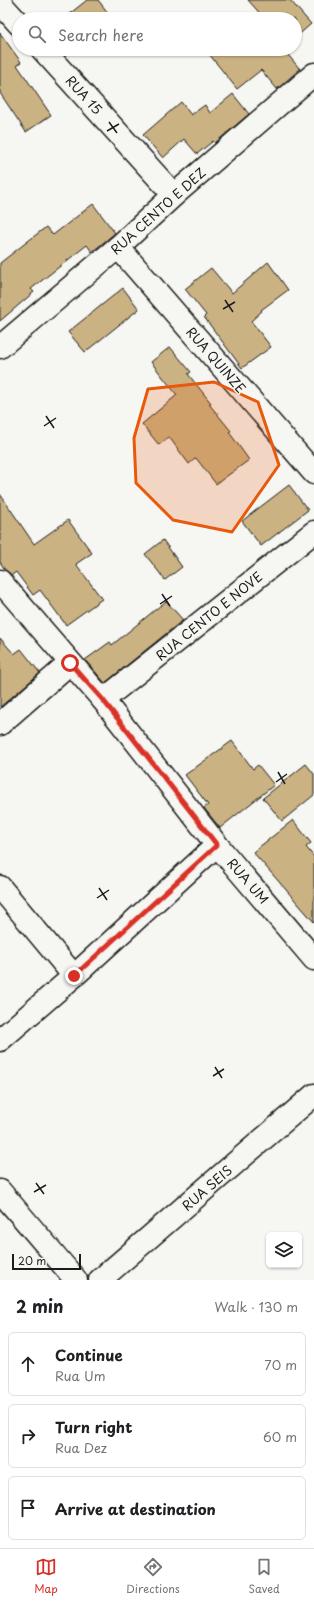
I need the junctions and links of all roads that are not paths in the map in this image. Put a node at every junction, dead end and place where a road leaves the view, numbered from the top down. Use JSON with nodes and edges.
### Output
{"nodes":[{"id":1,"x":0,"y":3,"type":"edge"},
{"id":2,"x":12,"y":16,"type":"edge"},
{"id":3,"x":48,"y":56,"type":"edge"},
{"id":4,"x":314,"y":74,"type":"edge"},
{"id":5,"x":174,"y":195,"type":"junction"},
{"id":6,"x":118,"y":247,"type":"junction"},
{"id":7,"x":0,"y":347,"type":"edge"},
{"id":8,"x":314,"y":473,"type":"edge"},
{"id":9,"x":314,"y":532,"type":"edge"},
{"id":10,"x":0,"y":581,"type":"edge"},
{"id":11,"x":70,"y":663,"type":"junction"},
{"id":12,"x":103,"y":700,"type":"junction"},
{"id":13,"x":0,"y":724,"type":"edge"},
{"id":14,"x":217,"y":845,"type":"junction"},
{"id":15,"x":0,"y":887,"type":"edge"},
{"id":16,"x":312,"y":953,"type":"edge"},
{"id":17,"x":74,"y":976,"type":"junction"},
{"id":18,"x":0,"y":1040,"type":"edge"},
{"id":19,"x":314,"y":1095,"type":"edge"},
{"id":20,"x":0,"y":1191,"type":"edge"},
{"id":21,"x":76,"y":1280,"type":"edge"},
{"id":22,"x":100,"y":1280,"type":"edge"}],
"edges":[{"from":1,"to":2,"type":"street"},
{"from":3,"to":5,"type":"street","name":"RUA 15"},
{"from":4,"to":5,"type":"street","name":"RUA CENTO E DEZ"},
{"from":5,"to":6,"type":"street","name":"RUA CENTO E DEZ"},
{"from":6,"to":7,"type":"street","name":"RUA CENTO E DEZ"},
{"from":6,"to":8,"type":"street","name":"RUA QUINZE"},
{"from":9,"to":12,"type":"street","name":"RUA CENTO E NOVE"},
{"from":10,"to":11,"type":"street","name":"RUA UM"},
{"from":11,"to":12,"type":"street","name":"RUA UM"},
{"from":11,"to":13,"type":"street"},
{"from":12,"to":14,"type":"street","name":"RUA UM"},
{"from":14,"to":16,"type":"street","name":"RUA UM"},
{"from":14,"to":17,"type":"street"},
{"from":15,"to":17,"type":"street"},
{"from":17,"to":18,"type":"street"},
{"from":19,"to":22,"type":"street","name":"RUA SEIS"},
{"from":20,"to":21,"type":"street"}]}
